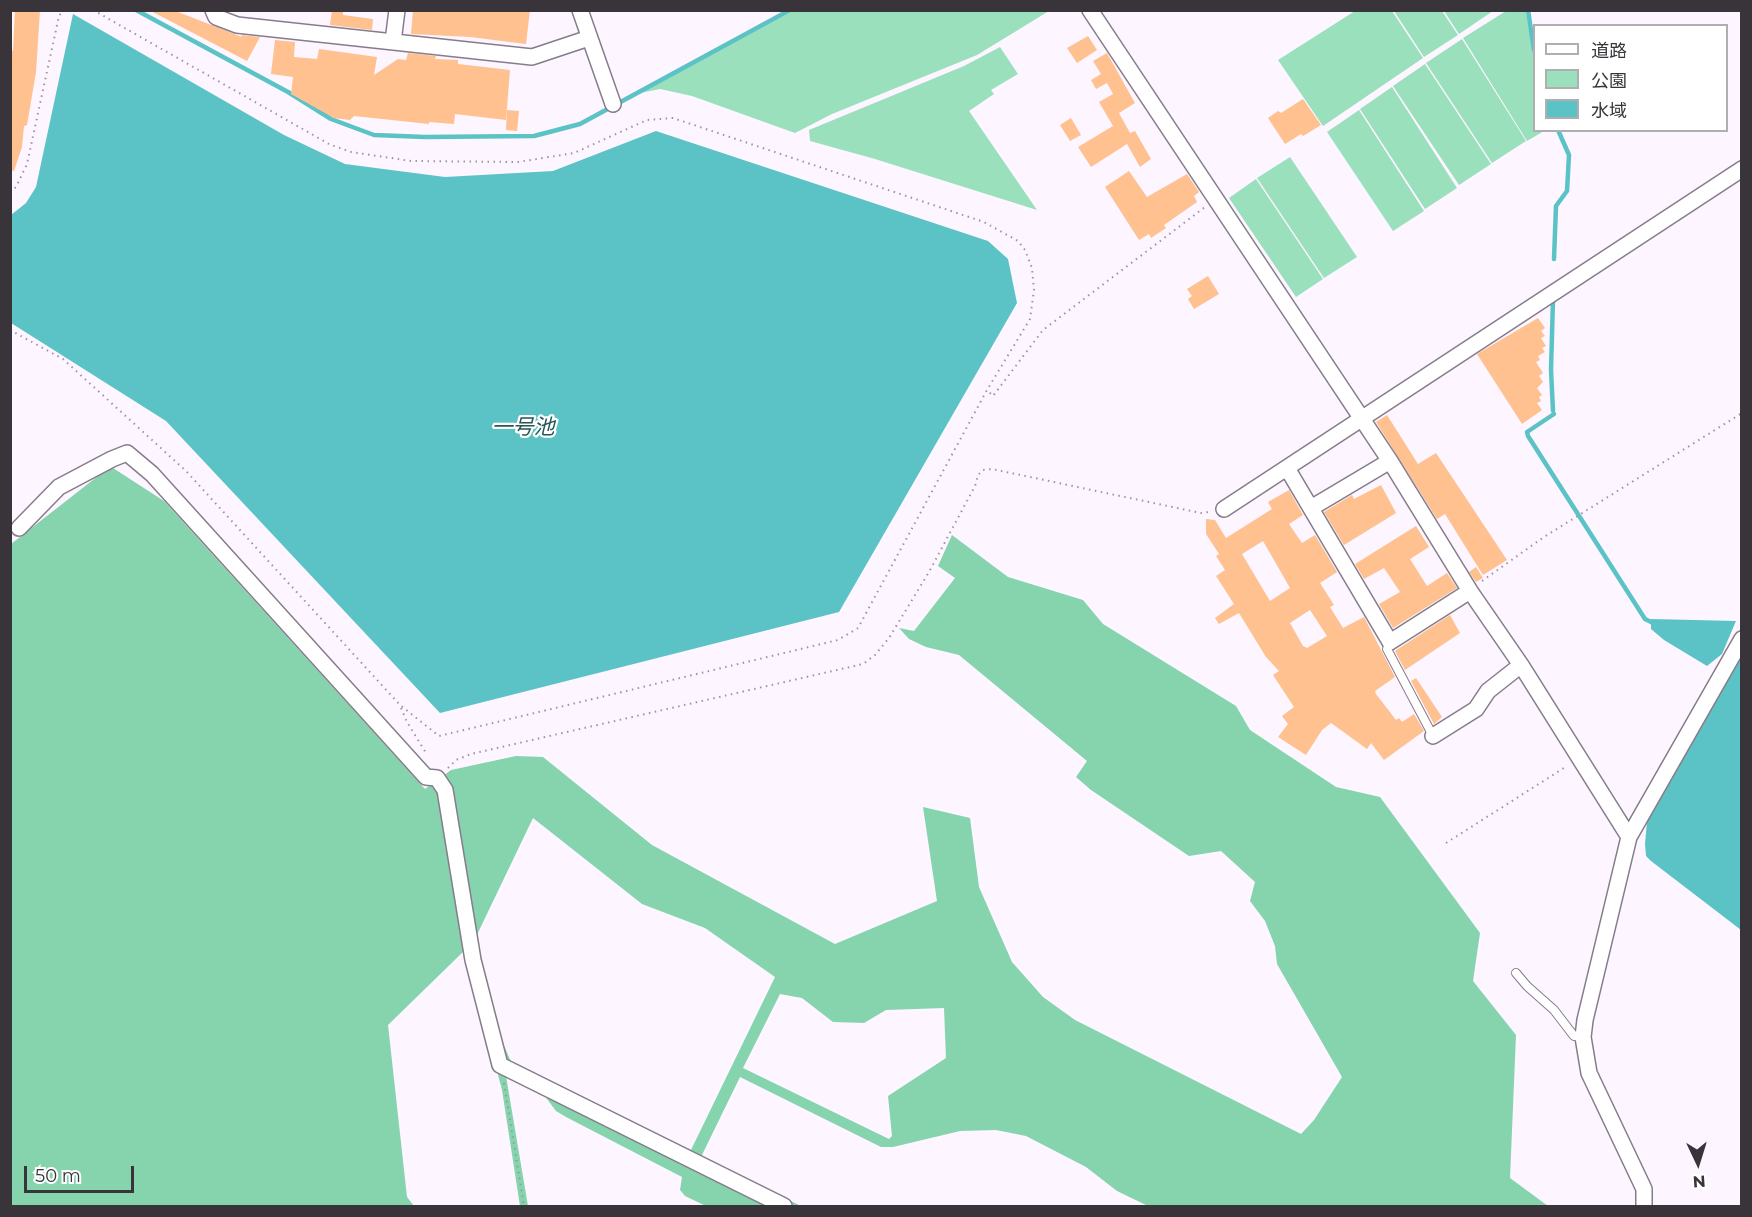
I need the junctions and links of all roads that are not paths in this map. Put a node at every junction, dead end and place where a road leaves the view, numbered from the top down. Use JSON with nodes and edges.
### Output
{"nodes":[{"id":1,"x":213,"y":10,"type":"edge"},
{"id":2,"x":397,"y":10,"type":"edge"},
{"id":3,"x":580,"y":10,"type":"edge"},
{"id":4,"x":1090,"y":10,"type":"edge"},
{"id":5,"x":583,"y":40,"type":"dead end"},
{"id":6,"x":393,"y":42,"type":"junction"},
{"id":7,"x":612,"y":104,"type":"dead end"},
{"id":8,"x":1742,"y":169,"type":"edge"},
{"id":9,"x":1362,"y":420,"type":"junction"},
{"id":10,"x":1390,"y":461,"type":"junction"},
{"id":11,"x":1287,"y":468,"type":"junction"},
{"id":12,"x":1311,"y":508,"type":"junction"},
{"id":13,"x":1224,"y":509,"type":"road end"},
{"id":14,"x":19,"y":528,"type":"dead end"},
{"id":15,"x":1470,"y":591,"type":"junction"},
{"id":16,"x":1742,"y":639,"type":"edge"},
{"id":17,"x":1390,"y":642,"type":"junction"},
{"id":18,"x":1521,"y":665,"type":"junction"},
{"id":19,"x":1433,"y":736,"type":"joint"},
{"id":20,"x":1629,"y":837,"type":"junction"},
{"id":21,"x":1516,"y":973,"type":"dead end"},
{"id":22,"x":1583,"y":1037,"type":"junction"},
{"id":23,"x":784,"y":1206,"type":"edge"},
{"id":24,"x":1644,"y":1206,"type":"edge"}],
"edges":[{"from":1,"to":6,"type":"street"},
{"from":2,"to":6,"type":"street"},
{"from":3,"to":7,"type":"street"},
{"from":4,"to":9,"type":"street"},
{"from":5,"to":6,"type":"street"},
{"from":8,"to":9,"type":"street"},
{"from":9,"to":10,"type":"street"},
{"from":9,"to":11,"type":"street"},
{"from":10,"to":12,"type":"street"},
{"from":10,"to":15,"type":"street"},
{"from":11,"to":12,"type":"street"},
{"from":11,"to":13,"type":"street"},
{"from":12,"to":17,"type":"street"},
{"from":14,"to":23,"type":"street"},
{"from":15,"to":17,"type":"street"},
{"from":15,"to":18,"type":"street"},
{"from":16,"to":20,"type":"street"},
{"from":17,"to":19,"type":"lane"},
{"from":18,"to":19,"type":"street"},
{"from":18,"to":20,"type":"street"},
{"from":20,"to":22,"type":"street"},
{"from":21,"to":22,"type":"lane"},
{"from":22,"to":24,"type":"street"}]}
